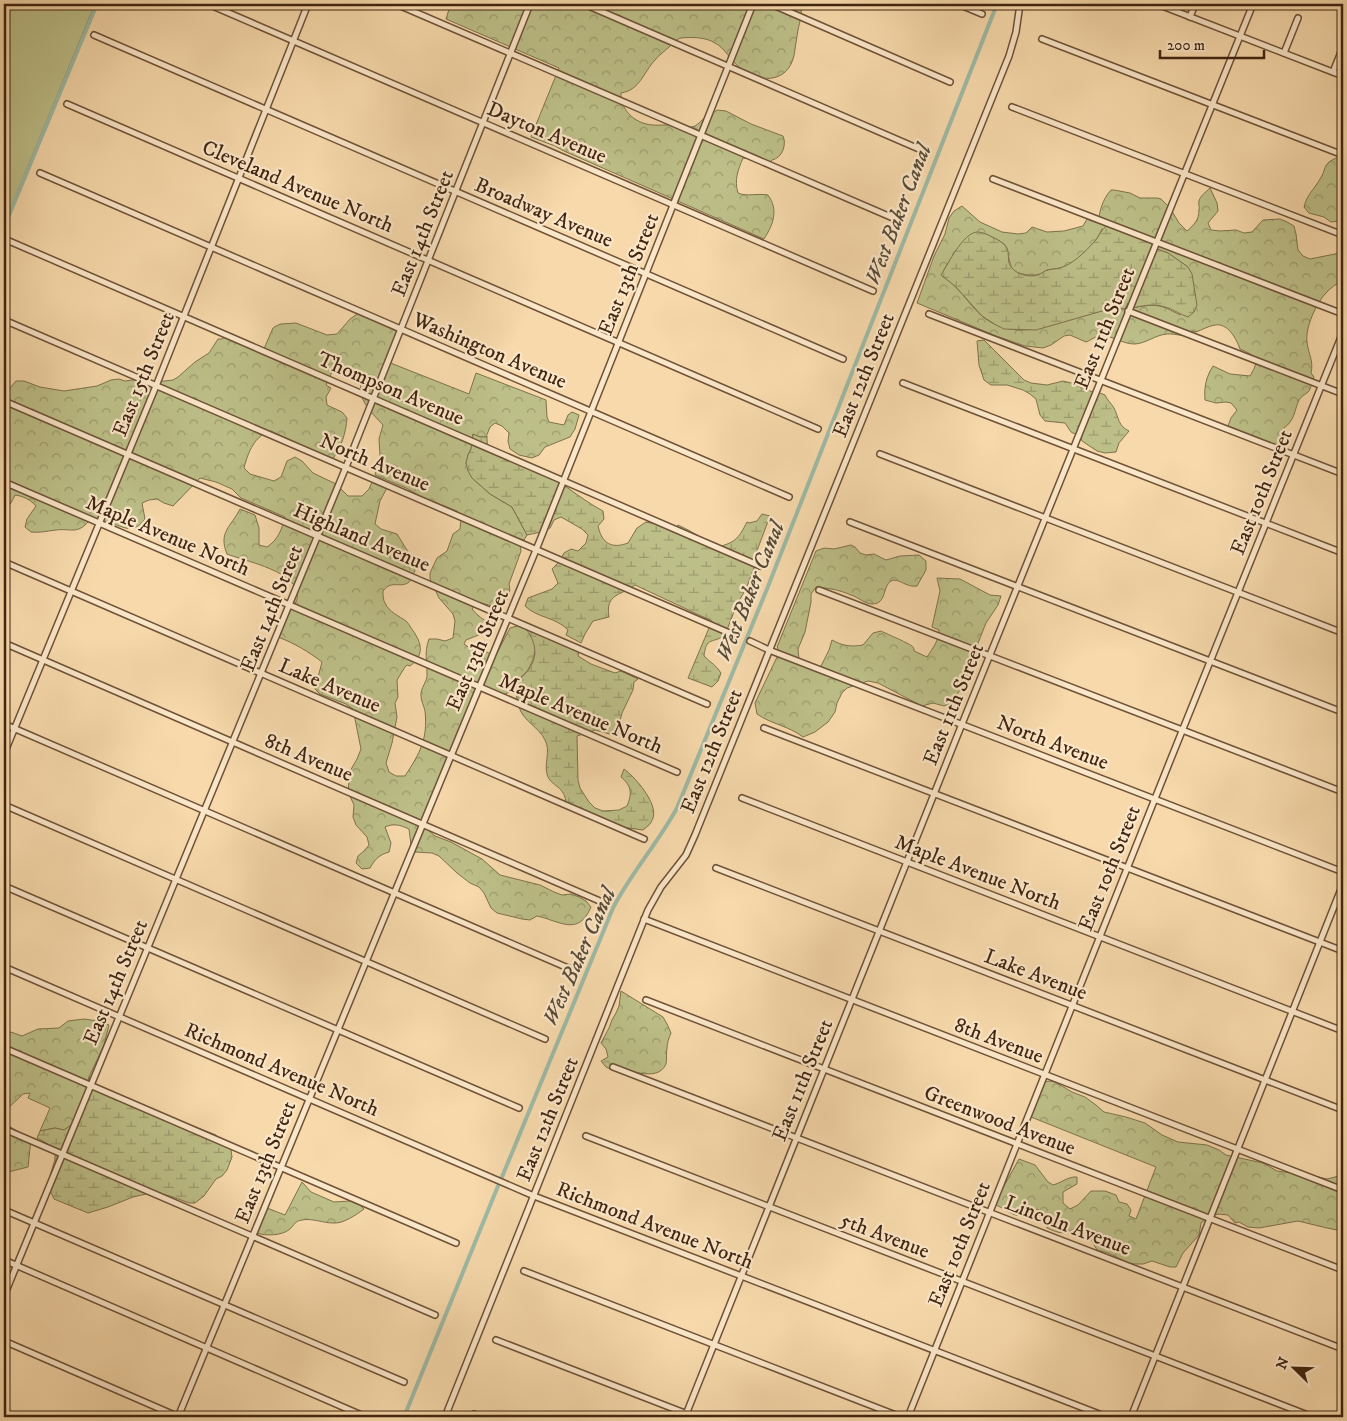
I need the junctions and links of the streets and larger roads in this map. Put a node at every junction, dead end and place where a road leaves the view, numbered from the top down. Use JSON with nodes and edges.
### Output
{"nodes":[{"id":1,"x":208,"y":4,"type":"edge"},
{"id":2,"x":308,"y":4,"type":"edge"},
{"id":3,"x":396,"y":4,"type":"edge"},
{"id":4,"x":530,"y":4,"type":"edge"},
{"id":5,"x":584,"y":4,"type":"edge"},
{"id":6,"x":753,"y":4,"type":"edge"},
{"id":7,"x":771,"y":4,"type":"edge"},
{"id":8,"x":958,"y":4,"type":"edge"},
{"id":9,"x":1020,"y":4,"type":"edge"},
{"id":10,"x":1157,"y":4,"type":"edge"},
{"id":11,"x":1195,"y":4,"type":"edge"},
{"id":12,"x":1252,"y":4,"type":"edge"},
{"id":13,"x":982,"y":14,"type":"dead end"},
{"id":14,"x":1190,"y":17,"type":"junction"},
{"id":15,"x":1298,"y":18,"type":"dead end"},
{"id":16,"x":94,"y":35,"type":"dead end"},
{"id":17,"x":1240,"y":36,"type":"junction"},
{"id":18,"x":1042,"y":39,"type":"dead end"},
{"id":19,"x":293,"y":40,"type":"junction"},
{"id":20,"x":1343,"y":47,"type":"edge"},
{"id":21,"x":511,"y":53,"type":"junction"},
{"id":22,"x":1284,"y":53,"type":"junction"},
{"id":23,"x":728,"y":66,"type":"junction"},
{"id":24,"x":1333,"y":72,"type":"junction"},
{"id":25,"x":1343,"y":76,"type":"edge"},
{"id":26,"x":950,"y":82,"type":"dead end"},
{"id":27,"x":67,"y":104,"type":"dead end"},
{"id":28,"x":1212,"y":105,"type":"junction"},
{"id":29,"x":1012,"y":107,"type":"dead end"},
{"id":30,"x":266,"y":109,"type":"junction"},
{"id":31,"x":483,"y":122,"type":"junction"},
{"id":32,"x":701,"y":135,"type":"junction"},
{"id":33,"x":926,"y":152,"type":"dead end"},
{"id":34,"x":1343,"y":155,"type":"edge"},
{"id":35,"x":1184,"y":173,"type":"junction"},
{"id":36,"x":40,"y":174,"type":"dead end"},
{"id":37,"x":238,"y":179,"type":"junction"},
{"id":38,"x":993,"y":179,"type":"dead end"},
{"id":39,"x":456,"y":191,"type":"junction"},
{"id":40,"x":673,"y":204,"type":"junction"},
{"id":41,"x":900,"y":222,"type":"dead end"},
{"id":42,"x":1343,"y":235,"type":"edge"},
{"id":43,"x":9,"y":241,"type":"dead end"},
{"id":44,"x":1156,"y":242,"type":"junction"},
{"id":45,"x":211,"y":248,"type":"junction"},
{"id":46,"x":428,"y":260,"type":"junction"},
{"id":47,"x":646,"y":274,"type":"junction"},
{"id":48,"x":873,"y":291,"type":"dead end"},
{"id":49,"x":1128,"y":311,"type":"junction"},
{"id":50,"x":929,"y":314,"type":"dead end"},
{"id":51,"x":1343,"y":314,"type":"edge"},
{"id":52,"x":184,"y":317,"type":"junction"},
{"id":53,"x":4,"y":320,"type":"edge"},
{"id":54,"x":401,"y":329,"type":"junction"},
{"id":55,"x":1343,"y":332,"type":"edge"},
{"id":56,"x":618,"y":343,"type":"junction"},
{"id":57,"x":843,"y":359,"type":"dead end"},
{"id":58,"x":1100,"y":380,"type":"junction"},
{"id":59,"x":903,"y":383,"type":"dead end"},
{"id":60,"x":156,"y":386,"type":"junction"},
{"id":61,"x":1321,"y":386,"type":"junction"},
{"id":62,"x":1343,"y":394,"type":"edge"},
{"id":63,"x":374,"y":398,"type":"junction"},
{"id":64,"x":4,"y":401,"type":"edge"},
{"id":65,"x":591,"y":412,"type":"junction"},
{"id":66,"x":818,"y":429,"type":"dead end"},
{"id":67,"x":1073,"y":449,"type":"junction"},
{"id":68,"x":128,"y":454,"type":"junction"},
{"id":69,"x":880,"y":454,"type":"dead end"},
{"id":70,"x":1293,"y":454,"type":"junction"},
{"id":71,"x":346,"y":468,"type":"junction"},
{"id":72,"x":1343,"y":474,"type":"edge"},
{"id":73,"x":564,"y":481,"type":"junction"},
{"id":74,"x":4,"y":482,"type":"edge"},
{"id":75,"x":789,"y":497,"type":"dead end"},
{"id":76,"x":1045,"y":518,"type":"junction"},
{"id":77,"x":850,"y":522,"type":"dead end"},
{"id":78,"x":100,"y":523,"type":"junction"},
{"id":79,"x":1266,"y":523,"type":"junction"},
{"id":80,"x":318,"y":536,"type":"junction"},
{"id":81,"x":536,"y":550,"type":"junction"},
{"id":82,"x":1343,"y":553,"type":"edge"},
{"id":83,"x":4,"y":562,"type":"edge"},
{"id":84,"x":760,"y":566,"type":"dead end"},
{"id":85,"x":1017,"y":587,"type":"junction"},
{"id":86,"x":820,"y":590,"type":"dead end"},
{"id":87,"x":71,"y":592,"type":"junction"},
{"id":88,"x":1238,"y":592,"type":"junction"},
{"id":89,"x":290,"y":605,"type":"junction"},
{"id":90,"x":508,"y":618,"type":"junction"},
{"id":91,"x":1342,"y":632,"type":"edge"},
{"id":92,"x":734,"y":635,"type":"dead end"},
{"id":93,"x":750,"y":642,"type":"dead end"},
{"id":94,"x":4,"y":643,"type":"edge"},
{"id":95,"x":769,"y":650,"type":"junction"},
{"id":96,"x":990,"y":655,"type":"junction"},
{"id":97,"x":43,"y":660,"type":"junction"},
{"id":98,"x":1210,"y":661,"type":"junction"},
{"id":99,"x":261,"y":674,"type":"junction"},
{"id":100,"x":479,"y":687,"type":"junction"},
{"id":101,"x":707,"y":704,"type":"dead end"},
{"id":102,"x":1337,"y":710,"type":"dead end"},
{"id":103,"x":4,"y":724,"type":"edge"},
{"id":104,"x":962,"y":724,"type":"junction"},
{"id":105,"x":764,"y":728,"type":"dead end"},
{"id":106,"x":14,"y":729,"type":"junction"},
{"id":107,"x":1182,"y":730,"type":"junction"},
{"id":108,"x":233,"y":742,"type":"junction"},
{"id":109,"x":4,"y":754,"type":"edge"},
{"id":110,"x":451,"y":756,"type":"junction"},
{"id":111,"x":677,"y":772,"type":"dead end"},
{"id":112,"x":1343,"y":792,"type":"edge"},
{"id":113,"x":934,"y":793,"type":"junction"},
{"id":114,"x":742,"y":798,"type":"dead end"},
{"id":115,"x":1155,"y":799,"type":"junction"},
{"id":116,"x":4,"y":805,"type":"edge"},
{"id":117,"x":204,"y":811,"type":"junction"},
{"id":118,"x":423,"y":824,"type":"junction"},
{"id":119,"x":644,"y":839,"type":"dead end"},
{"id":120,"x":907,"y":862,"type":"junction"},
{"id":121,"x":716,"y":868,"type":"dead end"},
{"id":122,"x":1127,"y":868,"type":"junction"},
{"id":123,"x":1343,"y":872,"type":"edge"},
{"id":124,"x":176,"y":880,"type":"junction"},
{"id":125,"x":1343,"y":884,"type":"edge"},
{"id":126,"x":4,"y":886,"type":"edge"},
{"id":127,"x":394,"y":893,"type":"junction"},
{"id":128,"x":602,"y":902,"type":"dead end"},
{"id":129,"x":644,"y":919,"type":"junction"},
{"id":130,"x":879,"y":931,"type":"junction"},
{"id":131,"x":1099,"y":937,"type":"junction"},
{"id":132,"x":1320,"y":942,"type":"junction"},
{"id":133,"x":147,"y":948,"type":"junction"},
{"id":134,"x":1343,"y":951,"type":"edge"},
{"id":135,"x":366,"y":961,"type":"junction"},
{"id":136,"x":4,"y":967,"type":"edge"},
{"id":137,"x":575,"y":971,"type":"dead end"},
{"id":138,"x":646,"y":1000,"type":"dead end"},
{"id":139,"x":852,"y":1000,"type":"junction"},
{"id":140,"x":1072,"y":1006,"type":"junction"},
{"id":141,"x":1292,"y":1011,"type":"junction"},
{"id":142,"x":119,"y":1017,"type":"junction"},
{"id":143,"x":337,"y":1030,"type":"junction"},
{"id":144,"x":1343,"y":1031,"type":"edge"},
{"id":145,"x":545,"y":1039,"type":"dead end"},
{"id":146,"x":4,"y":1048,"type":"edge"},
{"id":147,"x":613,"y":1067,"type":"dead end"},
{"id":148,"x":824,"y":1069,"type":"junction"},
{"id":149,"x":1044,"y":1074,"type":"junction"},
{"id":150,"x":1265,"y":1080,"type":"junction"},
{"id":151,"x":90,"y":1085,"type":"junction"},
{"id":152,"x":309,"y":1099,"type":"junction"},
{"id":153,"x":519,"y":1108,"type":"dead end"},
{"id":154,"x":1343,"y":1110,"type":"edge"},
{"id":155,"x":4,"y":1129,"type":"edge"},
{"id":156,"x":586,"y":1136,"type":"dead end"},
{"id":157,"x":796,"y":1138,"type":"junction"},
{"id":158,"x":1017,"y":1143,"type":"junction"},
{"id":159,"x":1238,"y":1149,"type":"junction"},
{"id":160,"x":62,"y":1154,"type":"junction"},
{"id":161,"x":280,"y":1167,"type":"junction"},
{"id":162,"x":1343,"y":1190,"type":"edge"},
{"id":163,"x":534,"y":1196,"type":"junction"},
{"id":164,"x":769,"y":1207,"type":"junction"},
{"id":165,"x":4,"y":1210,"type":"edge"},
{"id":166,"x":989,"y":1212,"type":"junction"},
{"id":167,"x":1210,"y":1218,"type":"junction"},
{"id":168,"x":34,"y":1222,"type":"junction"},
{"id":169,"x":252,"y":1236,"type":"junction"},
{"id":170,"x":456,"y":1243,"type":"dead end"},
{"id":171,"x":4,"y":1260,"type":"edge"},
{"id":172,"x":16,"y":1266,"type":"junction"},
{"id":173,"x":1343,"y":1270,"type":"edge"},
{"id":174,"x":524,"y":1271,"type":"dead end"},
{"id":175,"x":741,"y":1276,"type":"junction"},
{"id":176,"x":962,"y":1282,"type":"junction"},
{"id":177,"x":1182,"y":1287,"type":"junction"},
{"id":178,"x":4,"y":1296,"type":"edge"},
{"id":179,"x":224,"y":1305,"type":"junction"},
{"id":180,"x":435,"y":1315,"type":"dead end"},
{"id":181,"x":496,"y":1340,"type":"dead end"},
{"id":182,"x":4,"y":1341,"type":"edge"},
{"id":183,"x":714,"y":1345,"type":"junction"},
{"id":184,"x":206,"y":1348,"type":"junction"},
{"id":185,"x":1343,"y":1349,"type":"edge"},
{"id":186,"x":934,"y":1351,"type":"junction"},
{"id":187,"x":1155,"y":1356,"type":"junction"},
{"id":188,"x":404,"y":1382,"type":"dead end"},
{"id":189,"x":474,"y":1414,"type":"dead end"},
{"id":190,"x":686,"y":1416,"type":"edge"},
{"id":191,"x":178,"y":1417,"type":"edge"},
{"id":192,"x":366,"y":1417,"type":"edge"},
{"id":193,"x":445,"y":1417,"type":"edge"},
{"id":194,"x":483,"y":1417,"type":"edge"},
{"id":195,"x":695,"y":1417,"type":"edge"},
{"id":196,"x":901,"y":1417,"type":"edge"},
{"id":197,"x":908,"y":1417,"type":"edge"},
{"id":198,"x":1107,"y":1417,"type":"edge"},
{"id":199,"x":1131,"y":1417,"type":"edge"},
{"id":200,"x":1313,"y":1417,"type":"edge"}],
"edges":[{"from":1,"to":19,"type":"street","name":"Dayton Avenue"},
{"from":2,"to":19,"type":"street","name":"East 15th Street"},
{"from":3,"to":21,"type":"street"},
{"from":4,"to":21,"type":"street","name":"East 14th Street"},
{"from":5,"to":23,"type":"street"},
{"from":6,"to":23,"type":"street","name":"East 13th Street"},
{"from":7,"to":26,"type":"street"},
{"from":8,"to":13,"type":"street"},
{"from":9,"to":95,"type":"street","name":"East 12th Street"},
{"from":10,"to":14,"type":"street"},
{"from":11,"to":14,"type":"street"},
{"from":12,"to":17,"type":"street","name":"East 11th Street"},
{"from":14,"to":17,"type":"street"},
{"from":15,"to":22,"type":"street"},
{"from":16,"to":30,"type":"street","name":"Broadway Avenue"},
{"from":17,"to":22,"type":"street"},
{"from":17,"to":28,"type":"street","name":"East 11th Street"},
{"from":18,"to":28,"type":"street"},
{"from":19,"to":30,"type":"street","name":"East 15th Street"},
{"from":19,"to":31,"type":"street","name":"Dayton Avenue"},
{"from":20,"to":24,"type":"street"},
{"from":21,"to":31,"type":"street","name":"East 14th Street"},
{"from":21,"to":32,"type":"street"},
{"from":22,"to":24,"type":"street"},
{"from":23,"to":32,"type":"street","name":"East 13th Street"},
{"from":23,"to":33,"type":"street"},
{"from":24,"to":25,"type":"street"},
{"from":27,"to":37,"type":"street","name":"Cleveland Avenue North"},
{"from":28,"to":34,"type":"street"},
{"from":28,"to":35,"type":"street","name":"East 11th Street"},
{"from":29,"to":35,"type":"street"},
{"from":30,"to":37,"type":"street","name":"East 15th Street"},
{"from":30,"to":39,"type":"street","name":"Broadway Avenue"},
{"from":31,"to":39,"type":"street","name":"East 14th Street"},
{"from":31,"to":40,"type":"street","name":"Dayton Avenue"},
{"from":32,"to":40,"type":"street","name":"East 13th Street"},
{"from":32,"to":41,"type":"street"},
{"from":35,"to":42,"type":"street"},
{"from":35,"to":44,"type":"street","name":"East 11th Street"},
{"from":36,"to":45,"type":"street","name":"Washington Avenue"},
{"from":37,"to":45,"type":"street","name":"East 15th Street"},
{"from":37,"to":46,"type":"street","name":"Cleveland Avenue North"},
{"from":38,"to":44,"type":"street"},
{"from":39,"to":46,"type":"street","name":"East 14th Street"},
{"from":39,"to":47,"type":"street","name":"Broadway Avenue"},
{"from":40,"to":47,"type":"street","name":"East 13th Street"},
{"from":40,"to":48,"type":"street","name":"Dayton Avenue"},
{"from":43,"to":52,"type":"street","name":"Thompson Avenue"},
{"from":44,"to":49,"type":"street","name":"East 11th Street"},
{"from":44,"to":51,"type":"street"},
{"from":45,"to":52,"type":"street","name":"East 15th Street"},
{"from":45,"to":54,"type":"street","name":"Washington Avenue"},
{"from":46,"to":54,"type":"street","name":"East 14th Street"},
{"from":46,"to":56,"type":"street","name":"Cleveland Avenue North"},
{"from":47,"to":56,"type":"street","name":"East 13th Street"},
{"from":47,"to":57,"type":"street","name":"Broadway Avenue"},
{"from":49,"to":58,"type":"street","name":"East 11th Street"},
{"from":49,"to":61,"type":"street"},
{"from":50,"to":58,"type":"street"},
{"from":52,"to":60,"type":"street","name":"East 15th Street"},
{"from":52,"to":63,"type":"street","name":"Thompson Avenue"},
{"from":53,"to":60,"type":"street","name":"North Avenue"},
{"from":54,"to":63,"type":"street","name":"East 14th Street"},
{"from":54,"to":65,"type":"street","name":"Washington Avenue"},
{"from":55,"to":61,"type":"street","name":"East 10th Street"},
{"from":56,"to":65,"type":"street","name":"East 13th Street"},
{"from":56,"to":66,"type":"street","name":"Cleveland Avenue North"},
{"from":58,"to":67,"type":"street","name":"East 11th Street"},
{"from":58,"to":70,"type":"street"},
{"from":59,"to":67,"type":"street"},
{"from":60,"to":68,"type":"street","name":"East 15th Street"},
{"from":60,"to":71,"type":"street","name":"North Avenue"},
{"from":61,"to":62,"type":"street"},
{"from":61,"to":70,"type":"street","name":"East 10th Street"},
{"from":63,"to":71,"type":"street","name":"East 14th Street"},
{"from":63,"to":73,"type":"street","name":"Thompson Avenue"},
{"from":64,"to":68,"type":"street","name":"Highland Avenue"},
{"from":65,"to":73,"type":"street","name":"East 13th Street"},
{"from":65,"to":75,"type":"street","name":"Washington Avenue"},
{"from":67,"to":76,"type":"street","name":"East 11th Street"},
{"from":67,"to":79,"type":"street"},
{"from":68,"to":78,"type":"street","name":"East 15th Street"},
{"from":68,"to":80,"type":"street","name":"Highland Avenue"},
{"from":69,"to":76,"type":"street"},
{"from":70,"to":72,"type":"street"},
{"from":70,"to":79,"type":"street","name":"East 10th Street"},
{"from":71,"to":80,"type":"street","name":"East 14th Street"},
{"from":71,"to":81,"type":"street","name":"North Avenue"},
{"from":73,"to":81,"type":"street","name":"East 13th Street"},
{"from":73,"to":84,"type":"street","name":"Thompson Avenue"},
{"from":74,"to":78,"type":"street","name":"Maple Avenue North"},
{"from":76,"to":85,"type":"street","name":"East 11th Street"},
{"from":76,"to":88,"type":"street"},
{"from":77,"to":85,"type":"street"},
{"from":78,"to":87,"type":"street","name":"East 15th Street"},
{"from":78,"to":89,"type":"street","name":"Maple Avenue North"},
{"from":79,"to":82,"type":"street"},
{"from":79,"to":88,"type":"street","name":"East 10th Street"},
{"from":80,"to":89,"type":"street","name":"East 14th Street"},
{"from":80,"to":90,"type":"street","name":"Highland Avenue"},
{"from":81,"to":90,"type":"street","name":"East 13th Street"},
{"from":81,"to":92,"type":"street","name":"North Avenue"},
{"from":83,"to":87,"type":"street","name":"Lake Avenue"},
{"from":85,"to":96,"type":"street","name":"East 11th Street"},
{"from":85,"to":98,"type":"street"},
{"from":86,"to":96,"type":"street"},
{"from":87,"to":97,"type":"street","name":"East 15th Street"},
{"from":87,"to":99,"type":"street","name":"Lake Avenue"},
{"from":88,"to":91,"type":"street"},
{"from":88,"to":98,"type":"street","name":"East 10th Street"},
{"from":89,"to":99,"type":"street","name":"East 14th Street"},
{"from":89,"to":100,"type":"street","name":"Maple Avenue North"},
{"from":90,"to":100,"type":"street","name":"East 13th Street"},
{"from":90,"to":101,"type":"street","name":"Highland Avenue"},
{"from":93,"to":95,"type":"street","name":"North Avenue"},
{"from":94,"to":97,"type":"street","name":"8th Avenue"},
{"from":95,"to":104,"type":"street","name":"North Avenue"},
{"from":95,"to":129,"type":"street","name":"East 12th Street"},
{"from":96,"to":104,"type":"street","name":"East 11th Street"},
{"from":96,"to":107,"type":"street"},
{"from":97,"to":106,"type":"street","name":"East 15th Street"},
{"from":97,"to":108,"type":"street","name":"8th Avenue"},
{"from":98,"to":102,"type":"street"},
{"from":98,"to":107,"type":"street","name":"East 10th Street"},
{"from":99,"to":108,"type":"street","name":"East 14th Street"},
{"from":99,"to":110,"type":"street","name":"Lake Avenue"},
{"from":100,"to":110,"type":"street","name":"East 13th Street"},
{"from":100,"to":111,"type":"street","name":"Maple Avenue North"},
{"from":103,"to":106,"type":"street"},
{"from":104,"to":113,"type":"street","name":"East 11th Street"},
{"from":104,"to":115,"type":"street","name":"North Avenue"},
{"from":105,"to":113,"type":"street"},
{"from":106,"to":109,"type":"street","name":"East 15th Street"},
{"from":106,"to":117,"type":"street"},
{"from":107,"to":112,"type":"street"},
{"from":107,"to":115,"type":"street","name":"East 10th Street"},
{"from":108,"to":117,"type":"street","name":"East 14th Street"},
{"from":108,"to":118,"type":"street","name":"8th Avenue"},
{"from":110,"to":118,"type":"street","name":"East 13th Street"},
{"from":110,"to":119,"type":"street","name":"Lake Avenue"},
{"from":113,"to":120,"type":"street","name":"East 11th Street"},
{"from":113,"to":122,"type":"street"},
{"from":114,"to":120,"type":"street","name":"Maple Avenue North"},
{"from":115,"to":122,"type":"street","name":"East 10th Street"},
{"from":115,"to":123,"type":"street","name":"North Avenue"},
{"from":116,"to":124,"type":"street"},
{"from":117,"to":124,"type":"street","name":"East 14th Street"},
{"from":117,"to":127,"type":"street"},
{"from":118,"to":127,"type":"street","name":"East 13th Street"},
{"from":118,"to":128,"type":"street","name":"8th Avenue"},
{"from":120,"to":130,"type":"street","name":"East 11th Street"},
{"from":120,"to":131,"type":"street","name":"Maple Avenue North"},
{"from":121,"to":130,"type":"street","name":"Lake Avenue"},
{"from":122,"to":131,"type":"street","name":"East 10th Street"},
{"from":122,"to":132,"type":"street"},
{"from":124,"to":133,"type":"street","name":"East 14th Street"},
{"from":124,"to":135,"type":"street"},
{"from":125,"to":132,"type":"street"},
{"from":126,"to":133,"type":"street"},
{"from":127,"to":135,"type":"street","name":"East 13th Street"},
{"from":127,"to":137,"type":"street"},
{"from":129,"to":139,"type":"street","name":"8th Avenue"},
{"from":129,"to":163,"type":"street","name":"East 12th Street"},
{"from":130,"to":139,"type":"street","name":"East 11th Street"},
{"from":130,"to":140,"type":"street","name":"Lake Avenue"},
{"from":131,"to":140,"type":"street","name":"East 10th Street"},
{"from":131,"to":141,"type":"street","name":"Maple Avenue North"},
{"from":132,"to":134,"type":"street"},
{"from":132,"to":141,"type":"street"},
{"from":133,"to":142,"type":"street","name":"East 14th Street"},
{"from":133,"to":143,"type":"street"},
{"from":135,"to":143,"type":"street","name":"East 13th Street"},
{"from":135,"to":145,"type":"street"},
{"from":136,"to":142,"type":"street","name":"Richmond Avenue North"},
{"from":138,"to":148,"type":"street","name":"Greenwood Avenue"},
{"from":139,"to":148,"type":"street","name":"East 11th Street"},
{"from":139,"to":149,"type":"street","name":"8th Avenue"},
{"from":140,"to":149,"type":"street","name":"East 10th Street"},
{"from":140,"to":150,"type":"street","name":"Lake Avenue"},
{"from":141,"to":144,"type":"street","name":"Maple Avenue North"},
{"from":141,"to":150,"type":"street"},
{"from":142,"to":151,"type":"street","name":"East 14th Street"},
{"from":142,"to":152,"type":"street","name":"Richmond Avenue North"},
{"from":143,"to":152,"type":"street","name":"East 13th Street"},
{"from":143,"to":153,"type":"street"},
{"from":146,"to":151,"type":"street"},
{"from":147,"to":157,"type":"street","name":"Lincoln Avenue"},
{"from":148,"to":157,"type":"street","name":"East 11th Street"},
{"from":148,"to":158,"type":"street","name":"Greenwood Avenue"},
{"from":149,"to":158,"type":"street","name":"East 10th Street"},
{"from":149,"to":159,"type":"street","name":"8th Avenue"},
{"from":150,"to":154,"type":"street","name":"Lake Avenue"},
{"from":150,"to":159,"type":"street"},
{"from":151,"to":160,"type":"street","name":"East 14th Street"},
{"from":151,"to":161,"type":"street"},
{"from":152,"to":161,"type":"street","name":"East 13th Street"},
{"from":152,"to":163,"type":"street","name":"Richmond Avenue North"},
{"from":155,"to":160,"type":"street"},
{"from":156,"to":164,"type":"street","name":"5th Avenue"},
{"from":157,"to":164,"type":"street","name":"East 11th Street"},
{"from":157,"to":166,"type":"street","name":"Lincoln Avenue"},
{"from":158,"to":166,"type":"street","name":"East 10th Street"},
{"from":158,"to":167,"type":"street","name":"Greenwood Avenue"},
{"from":159,"to":162,"type":"street","name":"8th Avenue"},
{"from":159,"to":167,"type":"street"},
{"from":160,"to":168,"type":"street","name":"East 14th Street"},
{"from":160,"to":169,"type":"street"},
{"from":161,"to":169,"type":"street","name":"East 13th Street"},
{"from":161,"to":170,"type":"street"},
{"from":163,"to":175,"type":"street","name":"Richmond Avenue North"},
{"from":163,"to":193,"type":"street","name":"East 12th Street"},
{"from":164,"to":175,"type":"street","name":"East 11th Street"},
{"from":164,"to":176,"type":"street","name":"5th Avenue"},
{"from":165,"to":168,"type":"street"},
{"from":166,"to":176,"type":"street","name":"East 10th Street"},
{"from":166,"to":177,"type":"street","name":"Lincoln Avenue"},
{"from":167,"to":173,"type":"street","name":"Greenwood Avenue"},
{"from":167,"to":177,"type":"street"},
{"from":168,"to":172,"type":"street","name":"East 14th Street"},
{"from":168,"to":179,"type":"street"},
{"from":169,"to":179,"type":"street","name":"East 13th Street"},
{"from":169,"to":180,"type":"street"},
{"from":171,"to":172,"type":"street"},
{"from":172,"to":178,"type":"street","name":"East 14th Street"},
{"from":172,"to":184,"type":"street"},
{"from":174,"to":183,"type":"street"},
{"from":175,"to":183,"type":"street","name":"East 11th Street"},
{"from":175,"to":186,"type":"street","name":"Richmond Avenue North"},
{"from":176,"to":186,"type":"street","name":"East 10th Street"},
{"from":176,"to":187,"type":"street","name":"5th Avenue"},
{"from":177,"to":185,"type":"street","name":"Lincoln Avenue"},
{"from":177,"to":187,"type":"street"},
{"from":179,"to":184,"type":"street","name":"East 13th Street"},
{"from":179,"to":188,"type":"street"},
{"from":181,"to":190,"type":"street"},
{"from":182,"to":191,"type":"street"},
{"from":183,"to":190,"type":"street","name":"East 11th Street"},
{"from":183,"to":196,"type":"street"},
{"from":184,"to":191,"type":"street","name":"East 13th Street"},
{"from":184,"to":192,"type":"street"},
{"from":186,"to":197,"type":"street","name":"East 10th Street"},
{"from":186,"to":198,"type":"street","name":"Richmond Avenue North"},
{"from":187,"to":199,"type":"street"},
{"from":187,"to":200,"type":"street","name":"5th Avenue"},
{"from":189,"to":194,"type":"street"},
{"from":190,"to":195,"type":"street"}]}
